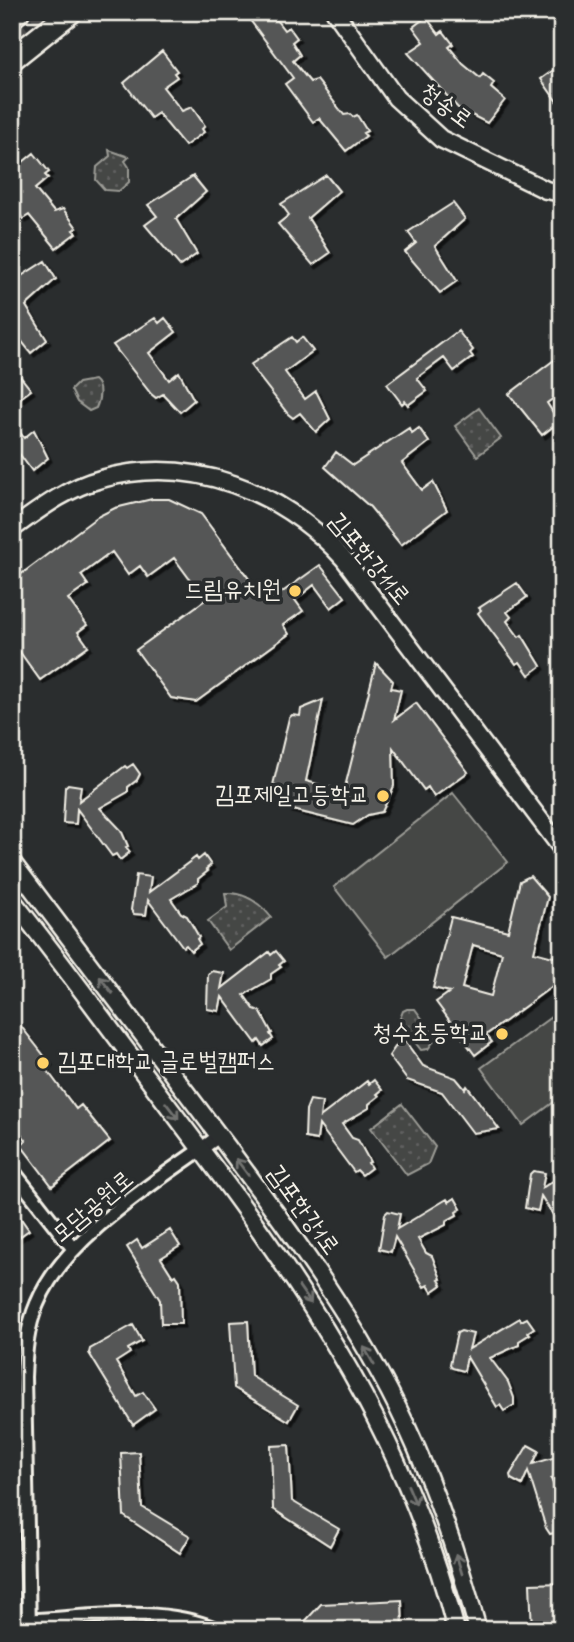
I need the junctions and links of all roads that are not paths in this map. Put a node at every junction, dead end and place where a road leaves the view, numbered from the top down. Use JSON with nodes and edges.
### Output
{"nodes":[{"id":1,"x":18,"y":12,"type":"edge"},
{"id":2,"x":71,"y":12,"type":"edge"},
{"id":3,"x":335,"y":12,"type":"edge"},
{"id":4,"x":12,"y":17,"type":"edge"},
{"id":5,"x":12,"y":59,"type":"edge"},
{"id":6,"x":562,"y":193,"type":"edge"},
{"id":7,"x":12,"y":529,"type":"edge"},
{"id":8,"x":12,"y":537,"type":"edge"},
{"id":9,"x":562,"y":852,"type":"edge"},
{"id":10,"x":12,"y":862,"type":"edge"},
{"id":11,"x":12,"y":900,"type":"edge"},
{"id":12,"x":219,"y":1136,"type":"junction"},
{"id":13,"x":201,"y":1149,"type":"junction"},
{"id":14,"x":12,"y":1170,"type":"edge"},
{"id":15,"x":74,"y":1248,"type":"junction"},
{"id":16,"x":12,"y":1621,"type":"edge"},
{"id":17,"x":29,"y":1625,"type":"edge"},
{"id":18,"x":218,"y":1630,"type":"edge"},
{"id":19,"x":456,"y":1630,"type":"edge"},
{"id":20,"x":478,"y":1630,"type":"edge"}],
"edges":[{"from":1,"to":4,"type":"main road"},
{"from":2,"to":5,"type":"main road"},
{"from":3,"to":6,"type":"street","name":"청송로"},
{"from":7,"to":9,"type":"street","name":"김포한강11로"},
{"from":8,"to":9,"type":"street","name":"김포한강11로"},
{"from":12,"to":10,"type":"street","name":"김포한강1로","one_way":true},
{"from":11,"to":13,"type":"street","name":"김포한강1로","one_way":true},
{"from":12,"to":13,"type":"street","name":"모담공원로"},
{"from":20,"to":12,"type":"street","name":"김포한강1로","one_way":true},
{"from":13,"to":15,"type":"street","name":"모담공원로"},
{"from":13,"to":19,"type":"street","name":"김포한강1로","one_way":true},
{"from":14,"to":15,"type":"street"},
{"from":15,"to":17,"type":"street","name":"모담공원로"},
{"from":16,"to":17,"type":"street"},
{"from":17,"to":18,"type":"street"}]}
